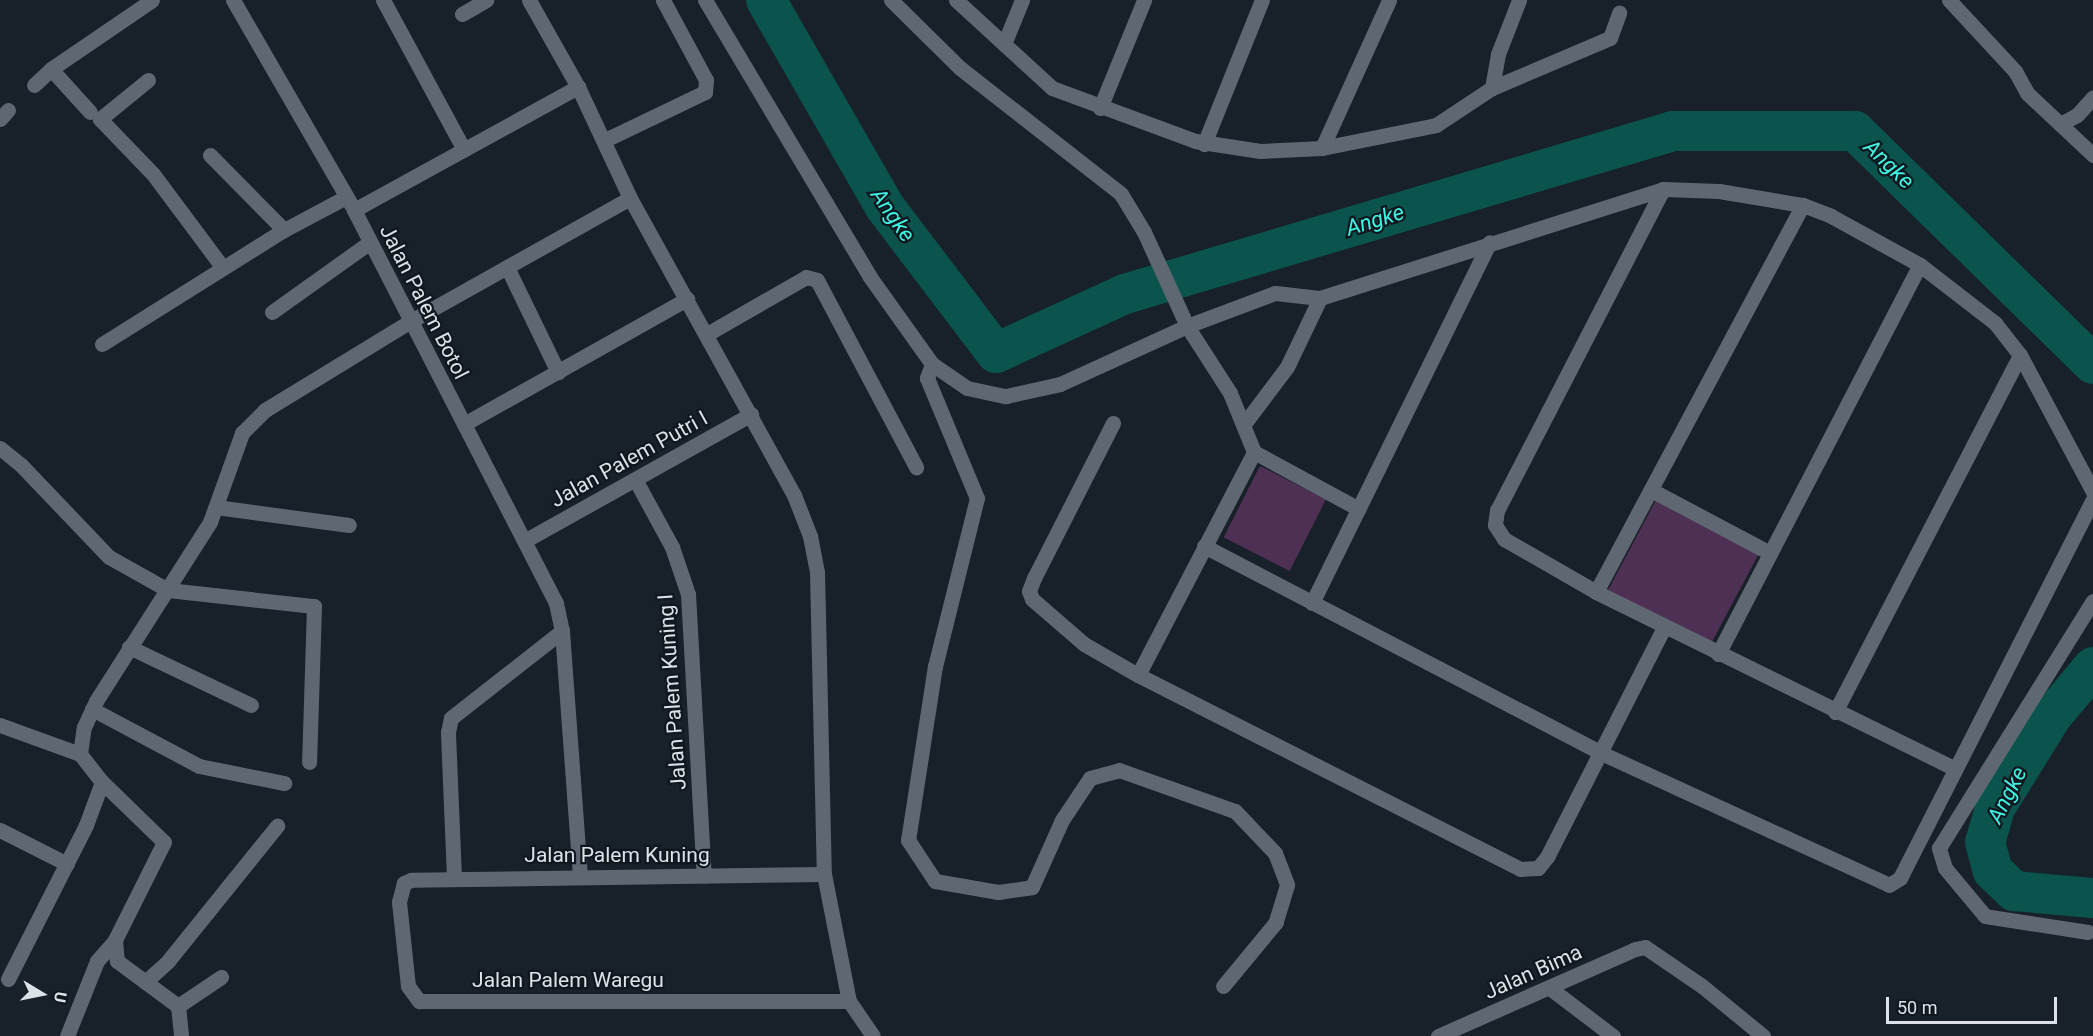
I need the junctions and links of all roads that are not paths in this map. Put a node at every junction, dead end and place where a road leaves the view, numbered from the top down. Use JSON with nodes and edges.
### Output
{"nodes":[{"id":1,"x":152,"y":0,"type":"edge"},
{"id":2,"x":233,"y":0,"type":"edge"},
{"id":3,"x":383,"y":0,"type":"edge"},
{"id":4,"x":486,"y":0,"type":"edge"},
{"id":5,"x":529,"y":0,"type":"edge"},
{"id":6,"x":663,"y":0,"type":"edge"},
{"id":7,"x":705,"y":0,"type":"edge"},
{"id":8,"x":891,"y":0,"type":"edge"},
{"id":9,"x":956,"y":0,"type":"edge"},
{"id":10,"x":1022,"y":0,"type":"edge"},
{"id":11,"x":1144,"y":0,"type":"edge"},
{"id":12,"x":1262,"y":0,"type":"edge"},
{"id":13,"x":1389,"y":0,"type":"edge"},
{"id":14,"x":1519,"y":0,"type":"edge"},
{"id":15,"x":1949,"y":0,"type":"edge"},
{"id":16,"x":1619,"y":13,"type":"dead end"},
{"id":17,"x":462,"y":14,"type":"dead end"},
{"id":18,"x":1004,"y":44,"type":"junction"},
{"id":19,"x":51,"y":69,"type":"junction"},
{"id":20,"x":148,"y":80,"type":"dead end"},
{"id":21,"x":34,"y":85,"type":"dead end"},
{"id":22,"x":578,"y":87,"type":"junction"},
{"id":23,"x":1492,"y":88,"type":"junction"},
{"id":24,"x":2093,"y":97,"type":"edge"},
{"id":25,"x":1100,"y":108,"type":"junction"},
{"id":26,"x":90,"y":112,"type":"dead end"},
{"id":27,"x":2060,"y":124,"type":"junction"},
{"id":28,"x":605,"y":140,"type":"junction"},
{"id":29,"x":1204,"y":144,"type":"junction"},
{"id":30,"x":1322,"y":148,"type":"junction"},
{"id":31,"x":464,"y":150,"type":"junction"},
{"id":32,"x":210,"y":155,"type":"dead end"},
{"id":33,"x":2093,"y":155,"type":"edge"},
{"id":34,"x":1663,"y":189,"type":"junction"},
{"id":35,"x":630,"y":198,"type":"junction"},
{"id":36,"x":350,"y":203,"type":"junction"},
{"id":37,"x":1803,"y":205,"type":"junction"},
{"id":38,"x":284,"y":230,"type":"junction"},
{"id":39,"x":370,"y":242,"type":"junction"},
{"id":40,"x":1490,"y":242,"type":"junction"},
{"id":41,"x":1920,"y":265,"type":"junction"},
{"id":42,"x":507,"y":267,"type":"junction"},
{"id":43,"x":223,"y":268,"type":"junction"},
{"id":44,"x":1320,"y":298,"type":"junction"},
{"id":45,"x":687,"y":299,"type":"junction"},
{"id":46,"x":272,"y":312,"type":"dead end"},
{"id":47,"x":1184,"y":321,"type":"junction"},
{"id":48,"x":409,"y":322,"type":"junction"},
{"id":49,"x":707,"y":334,"type":"junction"},
{"id":50,"x":102,"y":344,"type":"dead end"},
{"id":51,"x":2020,"y":355,"type":"junction"},
{"id":52,"x":932,"y":364,"type":"junction"},
{"id":53,"x":558,"y":372,"type":"junction"},
{"id":54,"x":752,"y":414,"type":"junction"},
{"id":55,"x":1113,"y":423,"type":"dead end"},
{"id":56,"x":464,"y":424,"type":"junction"},
{"id":57,"x":1244,"y":424,"type":"junction"},
{"id":58,"x":0,"y":448,"type":"edge"},
{"id":59,"x":1254,"y":452,"type":"junction"},
{"id":60,"x":916,"y":467,"type":"dead end"},
{"id":61,"x":636,"y":481,"type":"junction"},
{"id":62,"x":1653,"y":490,"type":"junction"},
{"id":63,"x":2093,"y":492,"type":"edge"},
{"id":64,"x":2093,"y":500,"type":"edge"},
{"id":65,"x":216,"y":507,"type":"junction"},
{"id":66,"x":1359,"y":509,"type":"junction"},
{"id":67,"x":349,"y":525,"type":"dead end"},
{"id":68,"x":526,"y":540,"type":"junction"},
{"id":69,"x":1204,"y":546,"type":"junction"},
{"id":70,"x":1768,"y":552,"type":"junction"},
{"id":71,"x":168,"y":590,"type":"junction"},
{"id":72,"x":1596,"y":592,"type":"junction"},
{"id":73,"x":2093,"y":601,"type":"edge"},
{"id":74,"x":1312,"y":603,"type":"junction"},
{"id":75,"x":1664,"y":627,"type":"junction"},
{"id":76,"x":562,"y":631,"type":"junction"},
{"id":77,"x":129,"y":647,"type":"junction"},
{"id":78,"x":1718,"y":654,"type":"junction"},
{"id":79,"x":1138,"y":675,"type":"junction"},
{"id":80,"x":251,"y":705,"type":"dead end"},
{"id":81,"x":92,"y":709,"type":"junction"},
{"id":82,"x":1835,"y":712,"type":"junction"},
{"id":83,"x":0,"y":725,"type":"edge"},
{"id":84,"x":1599,"y":752,"type":"junction"},
{"id":85,"x":80,"y":754,"type":"junction"},
{"id":86,"x":309,"y":762,"type":"dead end"},
{"id":87,"x":1954,"y":768,"type":"junction"},
{"id":88,"x":102,"y":782,"type":"junction"},
{"id":89,"x":284,"y":783,"type":"dead end"},
{"id":90,"x":277,"y":826,"type":"dead end"},
{"id":91,"x":0,"y":830,"type":"edge"},
{"id":92,"x":67,"y":864,"type":"junction"},
{"id":93,"x":824,"y":874,"type":"junction"},
{"id":94,"x":580,"y":875,"type":"junction"},
{"id":95,"x":704,"y":876,"type":"junction"},
{"id":96,"x":454,"y":877,"type":"junction"},
{"id":97,"x":411,"y":880,"type":"joint"},
{"id":98,"x":2088,"y":932,"type":"dead end"},
{"id":99,"x":115,"y":940,"type":"junction"},
{"id":100,"x":221,"y":977,"type":"dead end"},
{"id":101,"x":8,"y":979,"type":"dead end"},
{"id":102,"x":145,"y":982,"type":"junction"},
{"id":103,"x":1222,"y":986,"type":"dead end"},
{"id":104,"x":1551,"y":989,"type":"junction"},
{"id":105,"x":849,"y":1000,"type":"junction"},
{"id":106,"x":178,"y":1005,"type":"junction"},
{"id":107,"x":1462,"y":1032,"type":"edge"},
{"id":108,"x":67,"y":1036,"type":"edge"},
{"id":109,"x":181,"y":1036,"type":"edge"},
{"id":110,"x":873,"y":1036,"type":"edge"},
{"id":111,"x":1438,"y":1036,"type":"edge"},
{"id":112,"x":1613,"y":1036,"type":"edge"},
{"id":113,"x":1763,"y":1036,"type":"edge"}],
"edges":[{"from":1,"to":19,"type":"street"},
{"from":2,"to":36,"type":"street","name":"Jalan Palem Botol"},
{"from":3,"to":31,"type":"street"},
{"from":4,"to":17,"type":"street"},
{"from":5,"to":22,"type":"street"},
{"from":6,"to":28,"type":"street"},
{"from":7,"to":52,"type":"street"},
{"from":8,"to":47,"type":"street"},
{"from":9,"to":18,"type":"street"},
{"from":10,"to":18,"type":"street"},
{"from":11,"to":25,"type":"street"},
{"from":12,"to":29,"type":"street"},
{"from":13,"to":30,"type":"street"},
{"from":14,"to":23,"type":"street"},
{"from":15,"to":27,"type":"street"},
{"from":16,"to":23,"type":"street"},
{"from":18,"to":25,"type":"street"},
{"from":19,"to":21,"type":"street"},
{"from":19,"to":26,"type":"street"},
{"from":20,"to":43,"type":"street"},
{"from":22,"to":28,"type":"street"},
{"from":22,"to":31,"type":"street"},
{"from":23,"to":30,"type":"street"},
{"from":24,"to":27,"type":"street"},
{"from":25,"to":29,"type":"street"},
{"from":27,"to":33,"type":"street"},
{"from":28,"to":35,"type":"street"},
{"from":29,"to":30,"type":"street"},
{"from":31,"to":36,"type":"street"},
{"from":32,"to":38,"type":"street"},
{"from":34,"to":37,"type":"street"},
{"from":34,"to":40,"type":"street"},
{"from":34,"to":72,"type":"street"},
{"from":35,"to":42,"type":"street"},
{"from":35,"to":45,"type":"street"},
{"from":36,"to":38,"type":"street"},
{"from":36,"to":39,"type":"street","name":"Jalan Palem Botol"},
{"from":37,"to":41,"type":"street"},
{"from":37,"to":62,"type":"street"},
{"from":38,"to":43,"type":"street"},
{"from":39,"to":46,"type":"street"},
{"from":39,"to":48,"type":"street","name":"Jalan Palem Botol"},
{"from":40,"to":44,"type":"street"},
{"from":40,"to":66,"type":"street"},
{"from":41,"to":51,"type":"street"},
{"from":41,"to":70,"type":"street"},
{"from":42,"to":48,"type":"street"},
{"from":42,"to":53,"type":"street"},
{"from":43,"to":50,"type":"street"},
{"from":44,"to":47,"type":"street"},
{"from":44,"to":57,"type":"street"},
{"from":45,"to":49,"type":"street"},
{"from":45,"to":53,"type":"street"},
{"from":47,"to":52,"type":"street"},
{"from":47,"to":57,"type":"street"},
{"from":48,"to":56,"type":"street","name":"Jalan Palem Botol"},
{"from":48,"to":65,"type":"street"},
{"from":49,"to":54,"type":"street"},
{"from":49,"to":60,"type":"street"},
{"from":51,"to":63,"type":"street"},
{"from":51,"to":82,"type":"street"},
{"from":52,"to":103,"type":"street"},
{"from":53,"to":56,"type":"street"},
{"from":54,"to":61,"type":"street","name":"Jalan Palem Putri I"},
{"from":54,"to":93,"type":"street"},
{"from":55,"to":79,"type":"street"},
{"from":56,"to":68,"type":"street","name":"Jalan Palem Botol"},
{"from":57,"to":59,"type":"street"},
{"from":58,"to":71,"type":"street"},
{"from":59,"to":66,"type":"street"},
{"from":59,"to":69,"type":"street"},
{"from":61,"to":68,"type":"street","name":"Jalan Palem Putri I"},
{"from":61,"to":95,"type":"street","name":"Jalan Palem Kuning I"},
{"from":62,"to":70,"type":"street"},
{"from":62,"to":72,"type":"street"},
{"from":64,"to":87,"type":"street"},
{"from":65,"to":67,"type":"street"},
{"from":65,"to":71,"type":"street"},
{"from":66,"to":74,"type":"street"},
{"from":68,"to":76,"type":"street","name":"Jalan Palem Botol"},
{"from":69,"to":74,"type":"street"},
{"from":69,"to":79,"type":"street"},
{"from":70,"to":78,"type":"street"},
{"from":71,"to":77,"type":"street"},
{"from":71,"to":86,"type":"street"},
{"from":72,"to":75,"type":"street"},
{"from":73,"to":98,"type":"street"},
{"from":74,"to":84,"type":"street"},
{"from":75,"to":78,"type":"street"},
{"from":75,"to":84,"type":"street"},
{"from":76,"to":94,"type":"street","name":"Jalan Palem Botol"},
{"from":76,"to":96,"type":"street"},
{"from":77,"to":80,"type":"street"},
{"from":77,"to":81,"type":"street"},
{"from":78,"to":82,"type":"street"},
{"from":79,"to":84,"type":"street"},
{"from":81,"to":85,"type":"street"},
{"from":81,"to":89,"type":"street"},
{"from":82,"to":87,"type":"street"},
{"from":83,"to":85,"type":"street"},
{"from":84,"to":87,"type":"street"},
{"from":85,"to":88,"type":"street"},
{"from":88,"to":92,"type":"street"},
{"from":88,"to":99,"type":"street"},
{"from":90,"to":102,"type":"street"},
{"from":91,"to":92,"type":"street"},
{"from":92,"to":101,"type":"street"},
{"from":93,"to":95,"type":"street","name":"Jalan Palem Kuning"},
{"from":93,"to":105,"type":"street"},
{"from":94,"to":95,"type":"street","name":"Jalan Palem Kuning"},
{"from":94,"to":96,"type":"street","name":"Jalan Palem Kuning"},
{"from":96,"to":97,"type":"street","name":"Jalan Palem Kuning"},
{"from":97,"to":105,"type":"street","name":"Jalan Palem Waregu"},
{"from":99,"to":102,"type":"street"},
{"from":99,"to":108,"type":"street"},
{"from":100,"to":106,"type":"street"},
{"from":102,"to":106,"type":"street"},
{"from":104,"to":107,"type":"street","name":"Jalan Bima"},
{"from":104,"to":112,"type":"street"},
{"from":104,"to":113,"type":"street","name":"Jalan Bima"},
{"from":105,"to":110,"type":"street"},
{"from":106,"to":109,"type":"street"},
{"from":107,"to":111,"type":"street","name":"Jalan Bima"}]}
